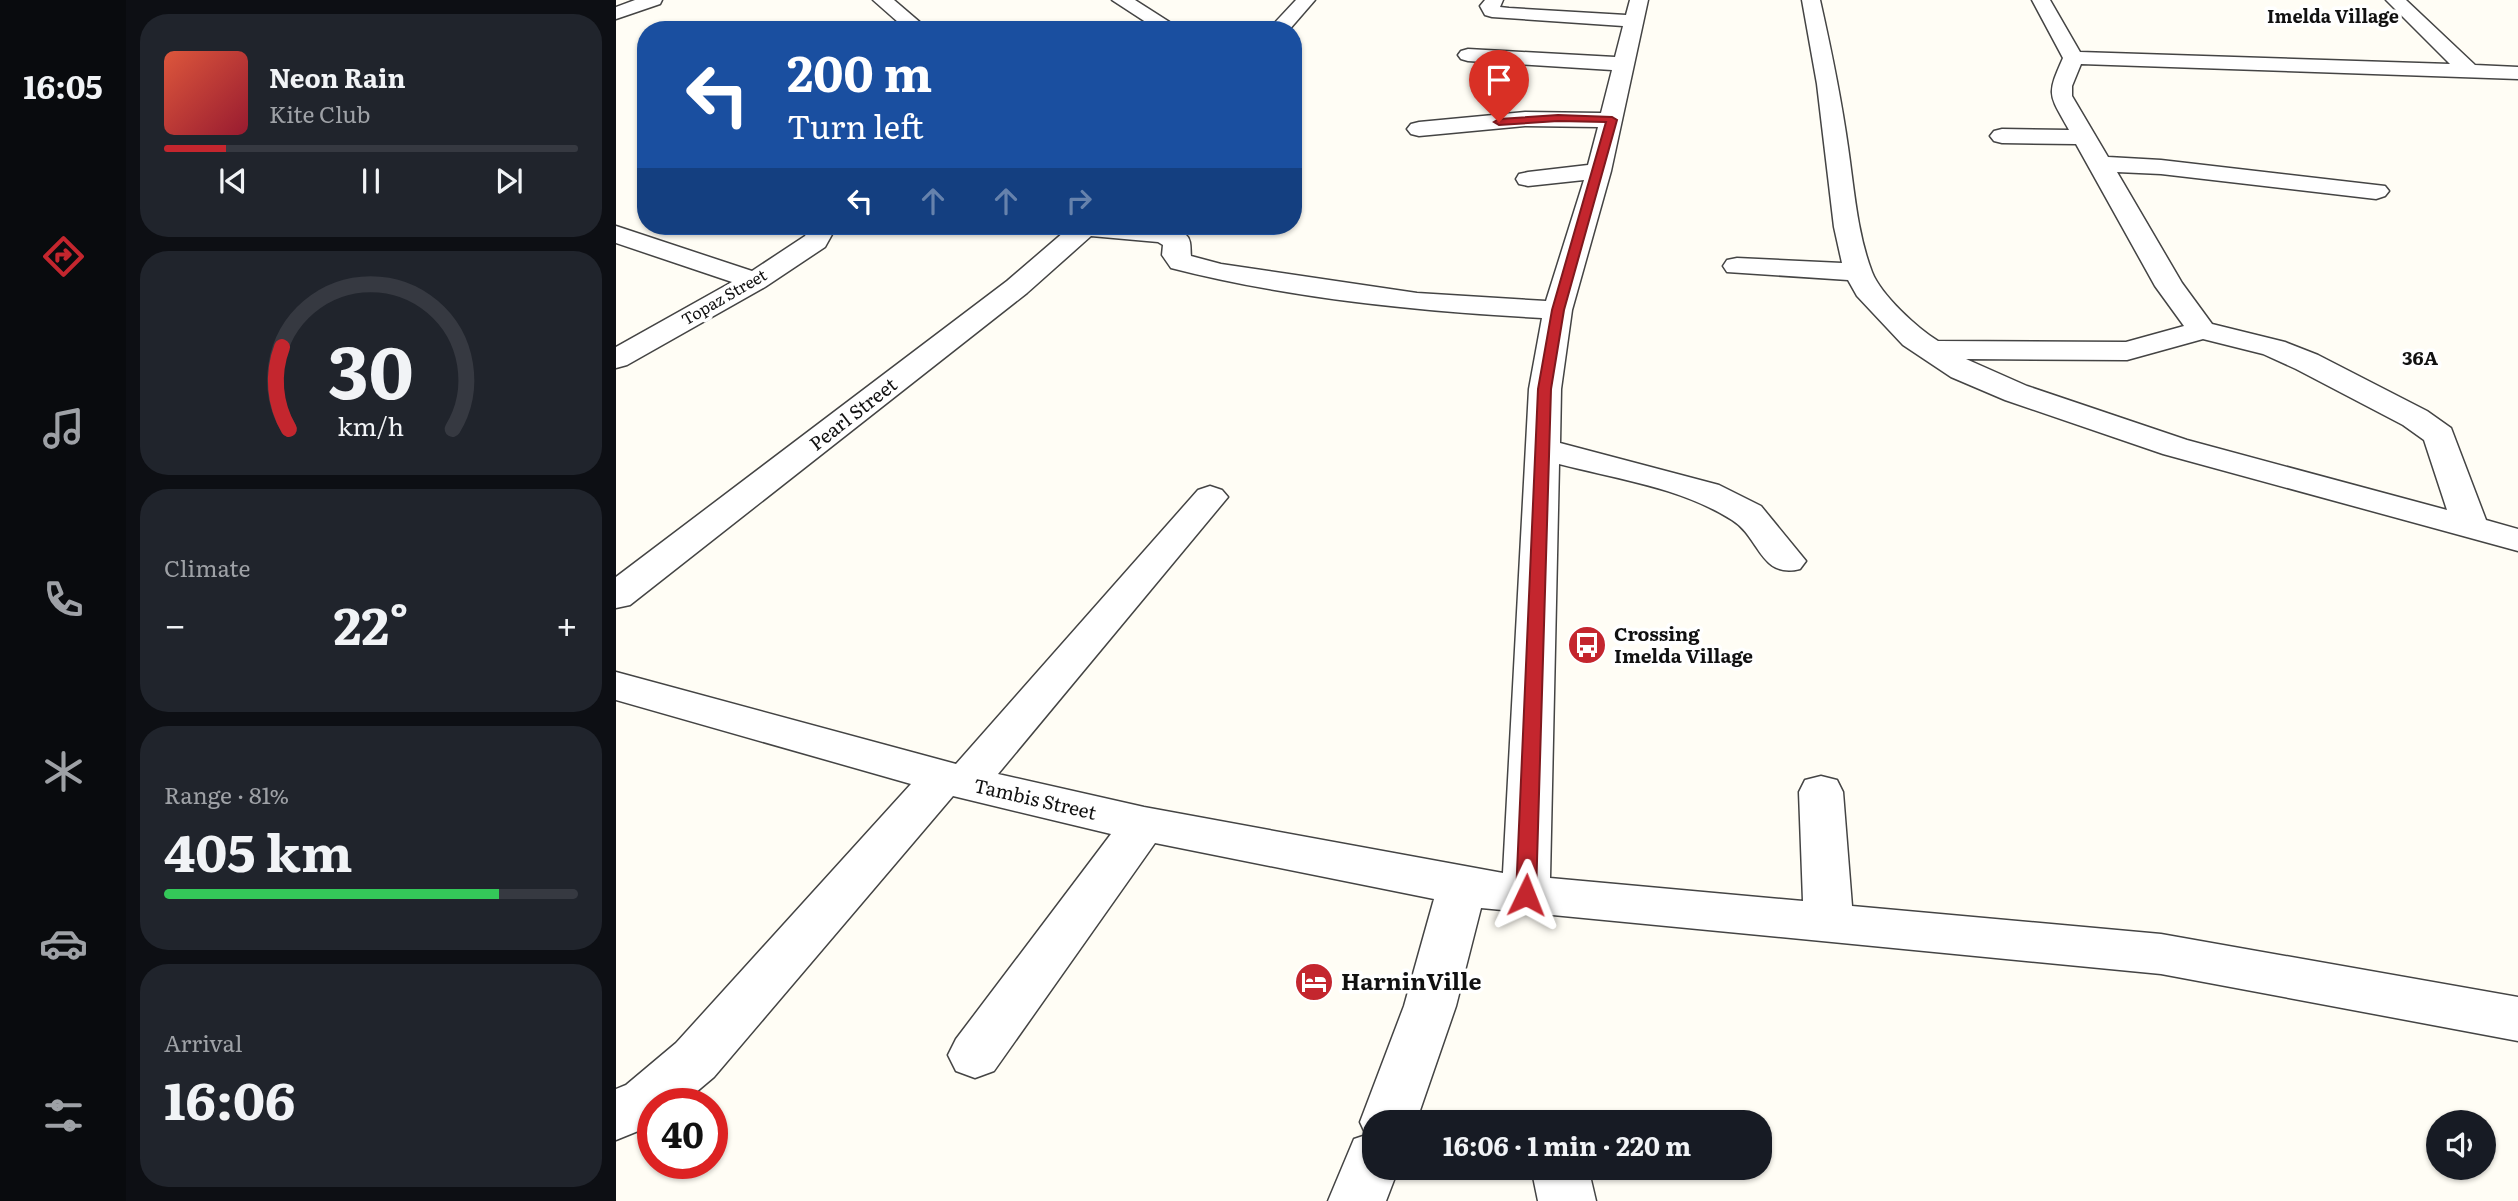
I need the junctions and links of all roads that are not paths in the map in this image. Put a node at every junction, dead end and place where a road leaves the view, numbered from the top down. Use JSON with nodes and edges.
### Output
{"nodes":[{"id":1,"x":653,"y":0,"type":"edge"},
{"id":2,"x":882,"y":0,"type":"edge"},
{"id":3,"x":1121,"y":0,"type":"edge"},
{"id":4,"x":1306,"y":0,"type":"edge"},
{"id":5,"x":1494,"y":0,"type":"edge"},
{"id":6,"x":1811,"y":0,"type":"edge"},
{"id":7,"x":2041,"y":0,"type":"edge"},
{"id":8,"x":2395,"y":0,"type":"edge"},
{"id":9,"x":1637,"y":11,"type":"edge"},
{"id":10,"x":630,"y":15,"type":"edge"},
{"id":11,"x":908,"y":21,"type":"edge"},
{"id":12,"x":1156,"y":21,"type":"edge"},
{"id":13,"x":1286,"y":21,"type":"edge"},
{"id":14,"x":1468,"y":55,"type":"dead end"},
{"id":15,"x":2073,"y":58,"type":"junction"},
{"id":16,"x":1625,"y":65,"type":"junction"},
{"id":17,"x":2470,"y":72,"type":"junction"},
{"id":18,"x":2518,"y":73,"type":"edge"},
{"id":19,"x":1612,"y":120,"type":"junction"},
{"id":20,"x":1419,"y":129,"type":"dead end"},
{"id":21,"x":2002,"y":136,"type":"dead end"},
{"id":22,"x":2084,"y":137,"type":"junction"},
{"id":23,"x":2098,"y":164,"type":"junction"},
{"id":24,"x":1599,"y":171,"type":"junction"},
{"id":25,"x":1528,"y":179,"type":"dead end"},
{"id":26,"x":2376,"y":191,"type":"dead end"},
{"id":27,"x":616,"y":234,"type":"edge"},
{"id":28,"x":819,"y":235,"type":"edge"},
{"id":29,"x":1076,"y":235,"type":"edge"},
{"id":30,"x":1163,"y":235,"type":"edge"},
{"id":31,"x":1737,"y":266,"type":"dead end"},
{"id":32,"x":1858,"y":272,"type":"junction"},
{"id":33,"x":755,"y":281,"type":"junction"},
{"id":34,"x":1558,"y":310,"type":"junction"},
{"id":35,"x":2202,"y":330,"type":"junction"},
{"id":36,"x":1932,"y":351,"type":"junction"},
{"id":37,"x":616,"y":359,"type":"edge"},
{"id":38,"x":1542,"y":449,"type":"junction"},
{"id":39,"x":1210,"y":497,"type":"dead end"},
{"id":40,"x":2471,"y":529,"type":"junction"},
{"id":41,"x":2518,"y":540,"type":"edge"},
{"id":42,"x":1787,"y":561,"type":"dead end"},
{"id":43,"x":616,"y":596,"type":"edge"},
{"id":44,"x":616,"y":686,"type":"edge"},
{"id":45,"x":954,"y":780,"type":"junction"},
{"id":46,"x":1821,"y":792,"type":"dead end"},
{"id":47,"x":1144,"y":824,"type":"junction"},
{"id":48,"x":1461,"y":886,"type":"junction"},
{"id":49,"x":1526,"y":895,"type":"junction"},
{"id":50,"x":1829,"y":923,"type":"junction"},
{"id":51,"x":2518,"y":1019,"type":"edge"},
{"id":52,"x":975,"y":1055,"type":"dead end"},
{"id":53,"x":1393,"y":1110,"type":"edge"},
{"id":54,"x":616,"y":1115,"type":"edge"},
{"id":55,"x":1365,"y":1180,"type":"edge"},
{"id":56,"x":1562,"y":1180,"type":"edge"},
{"id":57,"x":1357,"y":1201,"type":"edge"},
{"id":58,"x":1567,"y":1201,"type":"edge"}],
"edges":[{"from":1,"to":10,"type":"street"},
{"from":2,"to":11,"type":"street"},
{"from":3,"to":12,"type":"street"},
{"from":4,"to":13,"type":"street"},
{"from":5,"to":9,"type":"street"},
{"from":6,"to":32,"type":"street"},
{"from":7,"to":15,"type":"street"},
{"from":8,"to":17,"type":"street"},
{"from":9,"to":16,"type":"street"},
{"from":14,"to":16,"type":"street"},
{"from":15,"to":17,"type":"street"},
{"from":15,"to":22,"type":"street"},
{"from":16,"to":19,"type":"street"},
{"from":17,"to":18,"type":"street"},
{"from":19,"to":20,"type":"street"},
{"from":19,"to":24,"type":"street"},
{"from":21,"to":22,"type":"street"},
{"from":22,"to":23,"type":"street"},
{"from":23,"to":26,"type":"street"},
{"from":23,"to":35,"type":"street"},
{"from":24,"to":25,"type":"street"},
{"from":24,"to":34,"type":"street"},
{"from":27,"to":33,"type":"street"},
{"from":28,"to":33,"type":"street","name":"Topaz Street"},
{"from":29,"to":43,"type":"street","name":"Pearl Street"},
{"from":30,"to":34,"type":"street"},
{"from":31,"to":32,"type":"street"},
{"from":32,"to":36,"type":"street"},
{"from":33,"to":37,"type":"street","name":"Topaz Street"},
{"from":34,"to":38,"type":"street"},
{"from":35,"to":36,"type":"street"},
{"from":35,"to":40,"type":"street"},
{"from":36,"to":40,"type":"street"},
{"from":38,"to":42,"type":"street"},
{"from":38,"to":49,"type":"street"},
{"from":39,"to":45,"type":"street"},
{"from":40,"to":41,"type":"street"},
{"from":44,"to":45,"type":"street","name":"Tambis Street"},
{"from":45,"to":47,"type":"street","name":"Tambis Street"},
{"from":45,"to":54,"type":"street"},
{"from":46,"to":50,"type":"street"},
{"from":47,"to":48,"type":"street","name":"Tambis Street"},
{"from":47,"to":52,"type":"street"},
{"from":48,"to":49,"type":"street","name":"Tambis Street"},
{"from":48,"to":53,"type":"street"},
{"from":49,"to":50,"type":"street","name":"Tambis Street"},
{"from":50,"to":51,"type":"street","name":"Tambis Street"},
{"from":55,"to":57,"type":"street"},
{"from":56,"to":58,"type":"street"}]}
